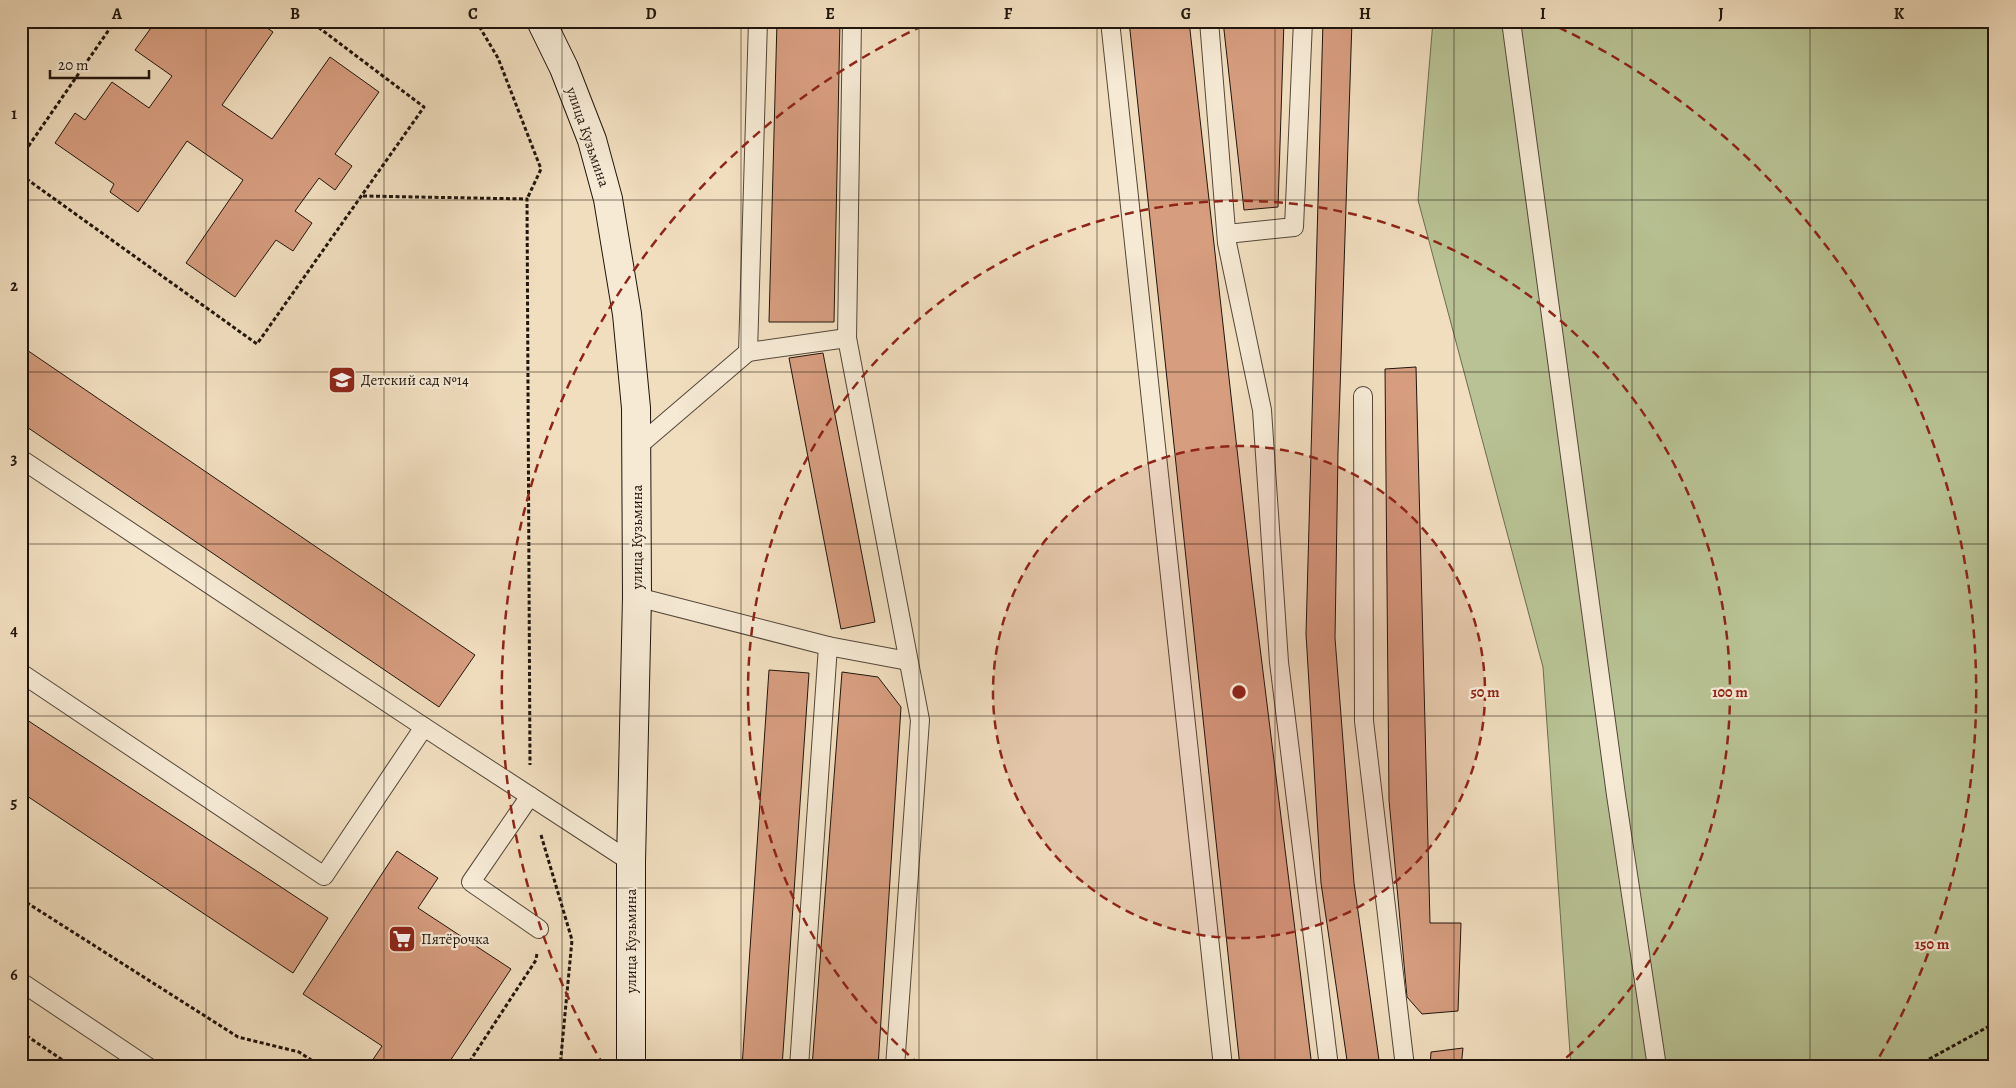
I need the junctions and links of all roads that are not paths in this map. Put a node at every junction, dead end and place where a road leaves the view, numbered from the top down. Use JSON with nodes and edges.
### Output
{"nodes":[{"id":1,"x":541,"y":21,"type":"edge"},
{"id":2,"x":758,"y":21,"type":"edge"},
{"id":3,"x":852,"y":21,"type":"edge"},
{"id":4,"x":1110,"y":21,"type":"edge"},
{"id":5,"x":1209,"y":21,"type":"edge"},
{"id":6,"x":1304,"y":21,"type":"edge"},
{"id":7,"x":1511,"y":21,"type":"edge"},
{"id":8,"x":1227,"y":234,"type":"junction"},
{"id":9,"x":847,"y":338,"type":"junction"},
{"id":10,"x":748,"y":352,"type":"junction"},
{"id":11,"x":1363,"y":396,"type":"dead end"},
{"id":12,"x":637,"y":447,"type":"junction"},
{"id":13,"x":21,"y":458,"type":"edge"},
{"id":14,"x":637,"y":596,"type":"junction"},
{"id":15,"x":828,"y":646,"type":"junction"},
{"id":16,"x":908,"y":661,"type":"junction"},
{"id":17,"x":21,"y":673,"type":"edge"},
{"id":18,"x":424,"y":727,"type":"junction"},
{"id":19,"x":530,"y":796,"type":"junction"},
{"id":20,"x":631,"y":862,"type":"junction"},
{"id":21,"x":539,"y":928,"type":"road end"},
{"id":22,"x":21,"y":982,"type":"edge"},
{"id":23,"x":148,"y":1067,"type":"edge"},
{"id":24,"x":631,"y":1067,"type":"edge"},
{"id":25,"x":799,"y":1067,"type":"edge"},
{"id":26,"x":895,"y":1067,"type":"edge"},
{"id":27,"x":1223,"y":1067,"type":"edge"},
{"id":28,"x":1329,"y":1067,"type":"edge"},
{"id":29,"x":1405,"y":1067,"type":"edge"},
{"id":30,"x":1657,"y":1067,"type":"edge"}],
"edges":[{"from":1,"to":12,"type":"main road","name":"улица Кузьмина"},
{"from":2,"to":10,"type":"lane"},
{"from":3,"to":9,"type":"lane"},
{"from":4,"to":27,"type":"lane"},
{"from":5,"to":8,"type":"lane"},
{"from":6,"to":8,"type":"lane"},
{"from":7,"to":30,"type":"lane"},
{"from":8,"to":28,"type":"lane"},
{"from":9,"to":10,"type":"lane"},
{"from":9,"to":16,"type":"lane"},
{"from":10,"to":12,"type":"lane"},
{"from":11,"to":29,"type":"lane"},
{"from":12,"to":14,"type":"main road","name":"улица Кузьмина"},
{"from":13,"to":18,"type":"lane"},
{"from":14,"to":15,"type":"lane"},
{"from":14,"to":20,"type":"main road","name":"улица Кузьмина"},
{"from":15,"to":16,"type":"lane"},
{"from":15,"to":25,"type":"lane"},
{"from":16,"to":26,"type":"lane"},
{"from":17,"to":18,"type":"lane"},
{"from":18,"to":19,"type":"lane"},
{"from":19,"to":20,"type":"lane"},
{"from":19,"to":21,"type":"lane"},
{"from":20,"to":24,"type":"main road","name":"улица Кузьмина"},
{"from":22,"to":23,"type":"lane"}]}
